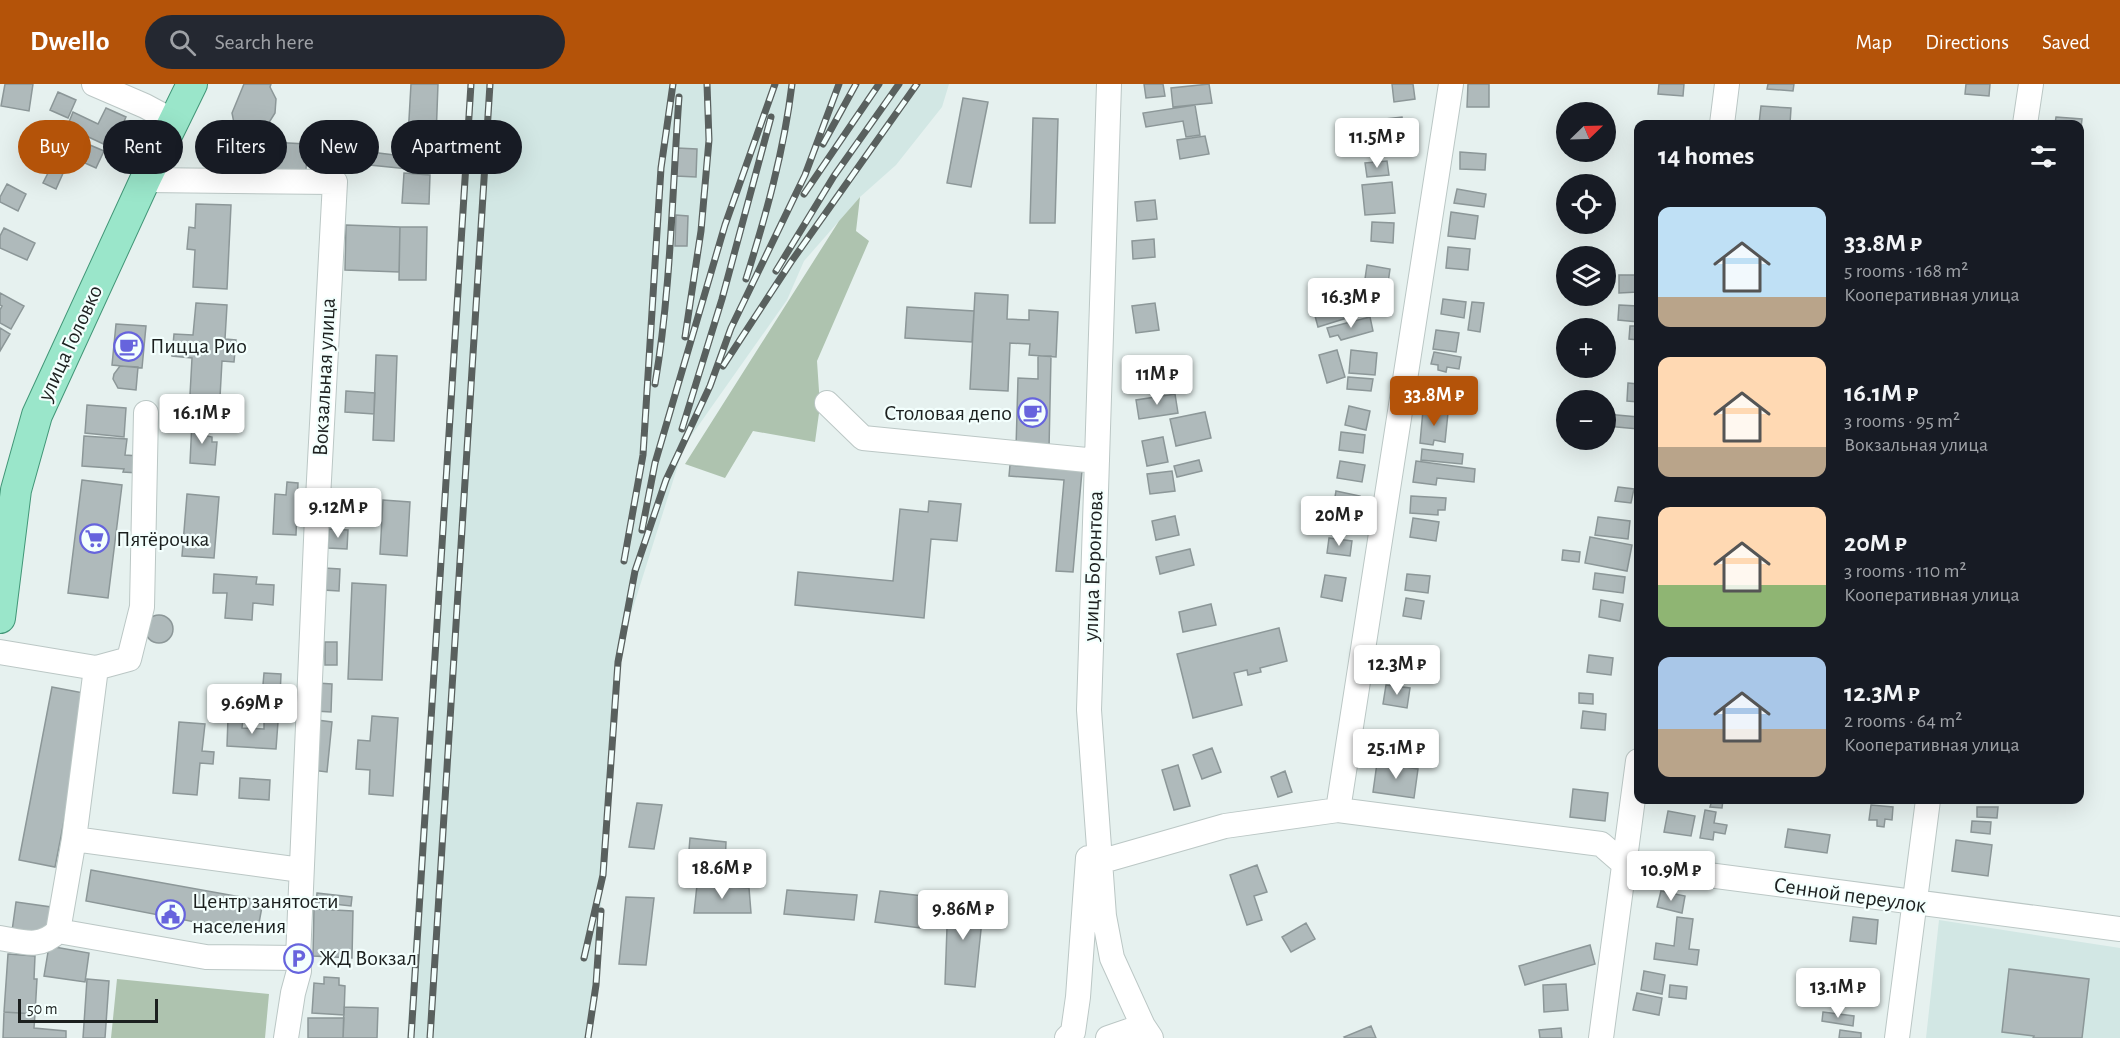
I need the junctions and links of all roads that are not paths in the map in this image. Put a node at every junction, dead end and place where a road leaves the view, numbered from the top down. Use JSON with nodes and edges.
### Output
{"nodes":[{"id":1,"x":94,"y":84,"type":"edge"},
{"id":2,"x":192,"y":84,"type":"edge"},
{"id":3,"x":1109,"y":84,"type":"edge"},
{"id":4,"x":1451,"y":84,"type":"edge"},
{"id":5,"x":1727,"y":84,"type":"edge"},
{"id":6,"x":2031,"y":84,"type":"edge"},
{"id":7,"x":171,"y":120,"type":"edge"},
{"id":8,"x":174,"y":120,"type":"edge"},
{"id":9,"x":1722,"y":120,"type":"edge"},
{"id":10,"x":2026,"y":120,"type":"edge"},
{"id":11,"x":149,"y":174,"type":"edge"},
{"id":12,"x":146,"y":180,"type":"junction"},
{"id":13,"x":828,"y":403,"type":"dead end"},
{"id":14,"x":146,"y":413,"type":"dead end"},
{"id":15,"x":1097,"y":461,"type":"junction"},
{"id":16,"x":8,"y":494,"type":"edge"},
{"id":17,"x":1,"y":606,"type":"edge"},
{"id":18,"x":0,"y":652,"type":"edge"},
{"id":19,"x":96,"y":668,"type":"junction"},
{"id":20,"x":1095,"y":781,"type":"junction"},
{"id":21,"x":1634,"y":790,"type":"edge"},
{"id":22,"x":1927,"y":804,"type":"edge"},
{"id":23,"x":1338,"y":810,"type":"junction"},
{"id":24,"x":74,"y":839,"type":"junction"},
{"id":25,"x":1099,"y":862,"type":"junction"},
{"id":26,"x":1624,"y":864,"type":"junction"},
{"id":27,"x":301,"y":870,"type":"junction"},
{"id":28,"x":1913,"y":903,"type":"junction"},
{"id":29,"x":2120,"y":929,"type":"edge"},
{"id":30,"x":58,"y":931,"type":"junction"},
{"id":31,"x":0,"y":938,"type":"edge"},
{"id":32,"x":298,"y":958,"type":"junction"},
{"id":33,"x":1147,"y":1032,"type":"edge"},
{"id":34,"x":286,"y":1038,"type":"edge"},
{"id":35,"x":1067,"y":1038,"type":"edge"},
{"id":36,"x":1108,"y":1038,"type":"edge"},
{"id":37,"x":1601,"y":1038,"type":"edge"},
{"id":38,"x":1897,"y":1038,"type":"edge"}],
"edges":[{"from":1,"to":7,"type":"street"},
{"from":2,"to":8,"type":"main road","name":"улица Головко"},
{"from":3,"to":15,"type":"street","name":"улица Боронтова"},
{"from":4,"to":23,"type":"street"},
{"from":5,"to":9,"type":"street"},
{"from":6,"to":10,"type":"street"},
{"from":11,"to":12,"type":"main road","name":"улица Головко"},
{"from":12,"to":16,"type":"main road","name":"улица Головко"},
{"from":12,"to":27,"type":"street","name":"Вокзальная улица"},
{"from":13,"to":15,"type":"street"},
{"from":14,"to":19,"type":"street"},
{"from":15,"to":20,"type":"street","name":"улица Боронтова"},
{"from":16,"to":17,"type":"main road","name":"улица Головко"},
{"from":18,"to":19,"type":"street"},
{"from":19,"to":24,"type":"street"},
{"from":20,"to":25,"type":"street","name":"улица Боронтова"},
{"from":20,"to":35,"type":"street"},
{"from":21,"to":26,"type":"street"},
{"from":22,"to":28,"type":"street"},
{"from":23,"to":25,"type":"street"},
{"from":23,"to":26,"type":"street"},
{"from":24,"to":27,"type":"street"},
{"from":24,"to":30,"type":"street"},
{"from":25,"to":33,"type":"street","name":"улица Боронтова"},
{"from":26,"to":28,"type":"street","name":"Сенной переулок"},
{"from":26,"to":37,"type":"street"},
{"from":27,"to":32,"type":"street","name":"Вокзальная улица"},
{"from":28,"to":29,"type":"street","name":"Сенной переулок"},
{"from":28,"to":38,"type":"street"},
{"from":30,"to":31,"type":"street"},
{"from":30,"to":32,"type":"street"},
{"from":32,"to":34,"type":"street","name":"Вокзальная улица"},
{"from":33,"to":36,"type":"street"}]}
